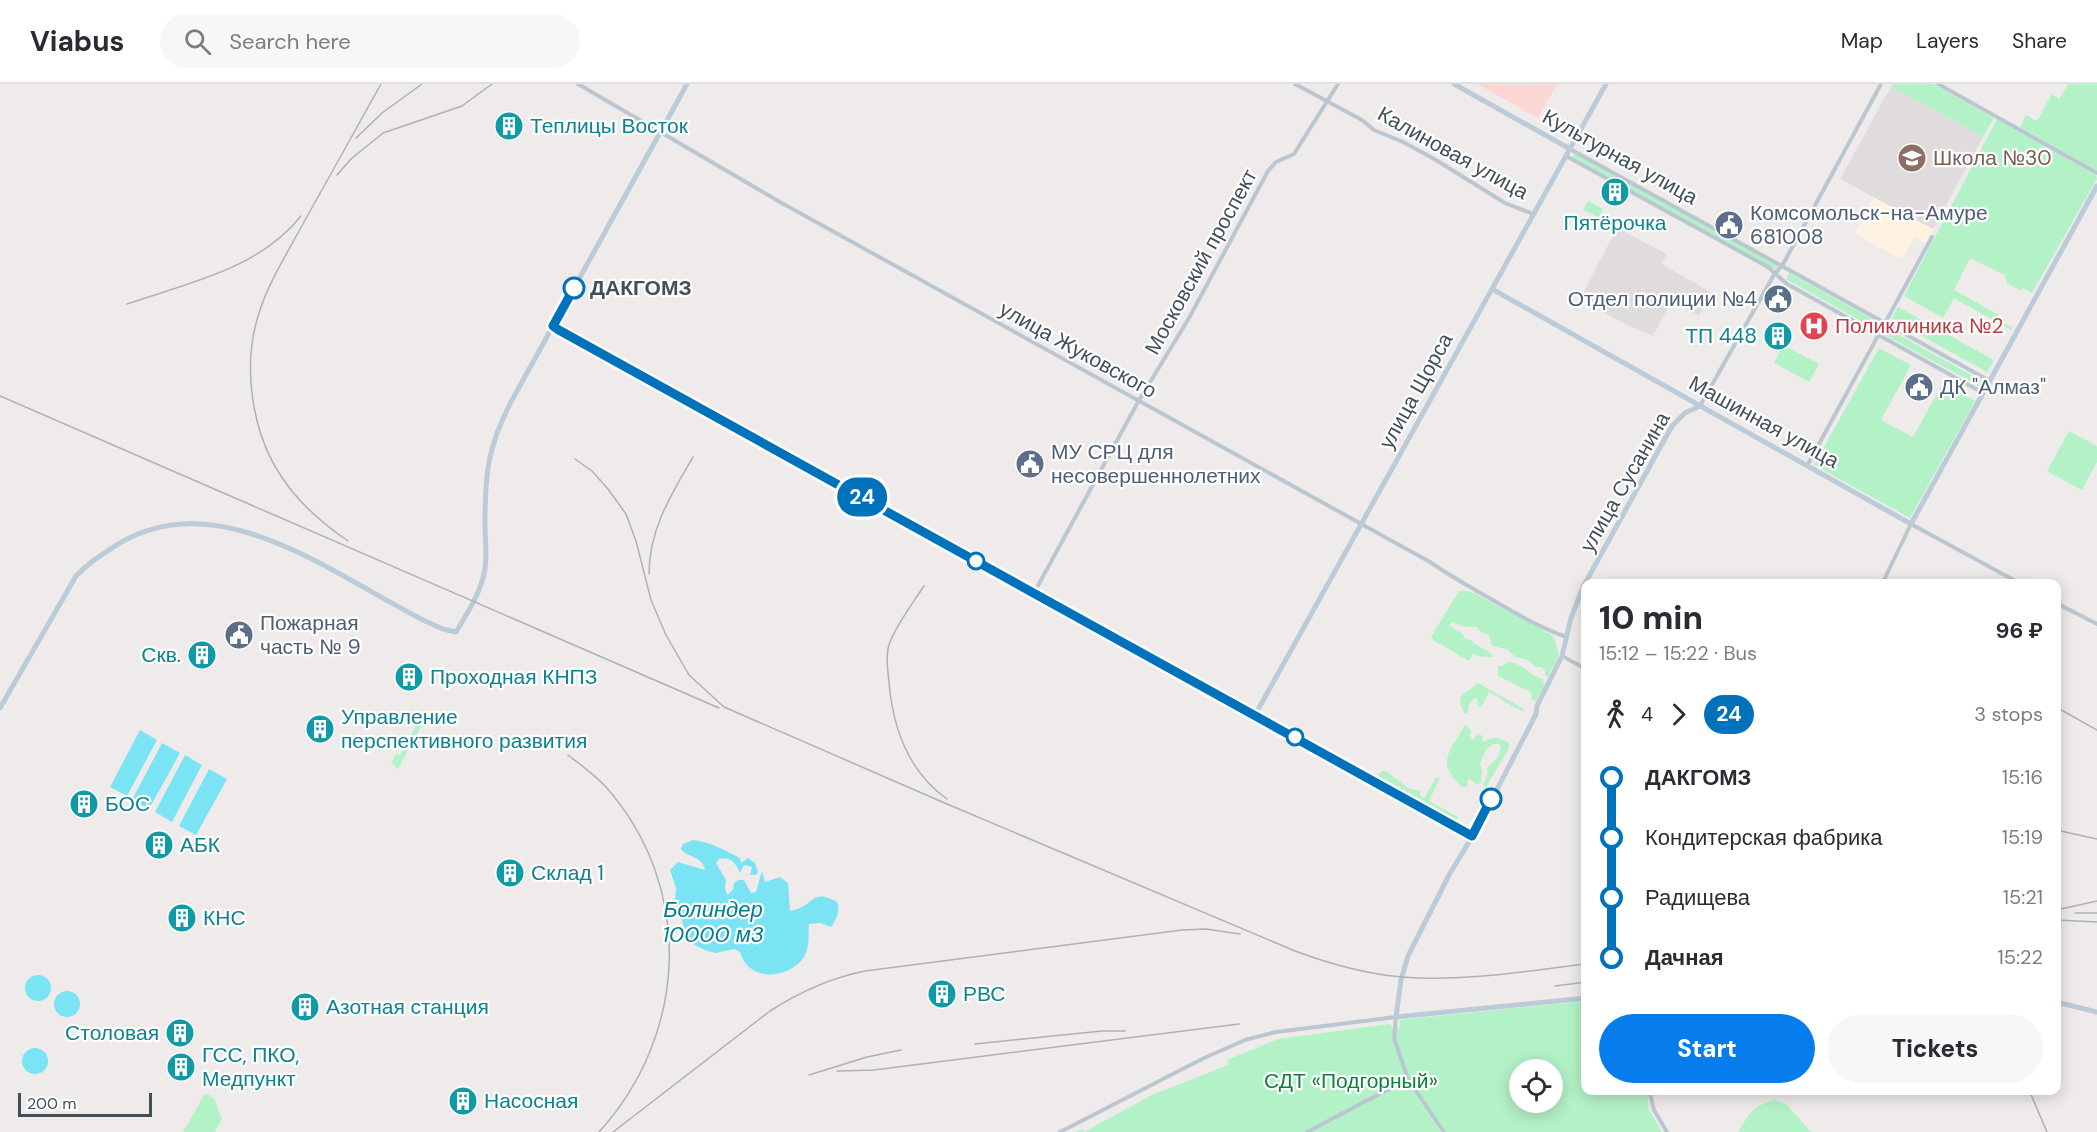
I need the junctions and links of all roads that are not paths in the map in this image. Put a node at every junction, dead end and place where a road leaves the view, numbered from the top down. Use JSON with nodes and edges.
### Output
{"nodes":[{"id":1,"x":578,"y":84,"type":"edge"},
{"id":2,"x":687,"y":84,"type":"edge"},
{"id":3,"x":1295,"y":84,"type":"edge"},
{"id":4,"x":1338,"y":84,"type":"edge"},
{"id":5,"x":1454,"y":84,"type":"edge"},
{"id":6,"x":1606,"y":84,"type":"edge"},
{"id":7,"x":1881,"y":84,"type":"edge"},
{"id":8,"x":1938,"y":84,"type":"edge"},
{"id":9,"x":1327,"y":101,"type":"junction"},
{"id":10,"x":660,"y":133,"type":"junction"},
{"id":11,"x":1570,"y":148,"type":"junction"},
{"id":12,"x":1566,"y":156,"type":"junction"},
{"id":13,"x":2097,"y":173,"type":"edge"},
{"id":14,"x":2097,"y":186,"type":"edge"},
{"id":15,"x":1533,"y":214,"type":"junction"},
{"id":16,"x":1932,"y":237,"type":"dead end"},
{"id":17,"x":1782,"y":266,"type":"junction"},
{"id":18,"x":1775,"y":273,"type":"junction"},
{"id":19,"x":1492,"y":289,"type":"junction"},
{"id":20,"x":1885,"y":323,"type":"junction"},
{"id":21,"x":553,"y":326,"type":"junction"},
{"id":22,"x":1879,"y":335,"type":"junction"},
{"id":23,"x":1990,"y":381,"type":"junction"},
{"id":24,"x":1983,"y":393,"type":"junction"},
{"id":25,"x":1138,"y":402,"type":"junction"},
{"id":26,"x":1700,"y":406,"type":"junction"},
{"id":27,"x":1808,"y":464,"type":"junction"},
{"id":28,"x":1911,"y":524,"type":"junction"},
{"id":29,"x":1361,"y":525,"type":"junction"},
{"id":30,"x":1587,"y":579,"type":"edge"},
{"id":31,"x":1884,"y":579,"type":"edge"},
{"id":32,"x":2012,"y":579,"type":"edge"},
{"id":33,"x":1581,"y":592,"type":"edge"},
{"id":34,"x":1034,"y":593,"type":"junction"},
{"id":35,"x":2061,"y":606,"type":"edge"},
{"id":36,"x":2097,"y":624,"type":"edge"},
{"id":37,"x":1567,"y":637,"type":"junction"},
{"id":38,"x":1562,"y":656,"type":"junction"},
{"id":39,"x":1581,"y":666,"type":"edge"},
{"id":40,"x":0,"y":708,"type":"edge"},
{"id":41,"x":1255,"y":715,"type":"junction"},
{"id":42,"x":1472,"y":836,"type":"junction"},
{"id":43,"x":1581,"y":998,"type":"edge"},
{"id":44,"x":2061,"y":1003,"type":"edge"},
{"id":45,"x":2097,"y":1012,"type":"edge"},
{"id":46,"x":1396,"y":1017,"type":"junction"},
{"id":47,"x":1408,"y":1078,"type":"junction"},
{"id":48,"x":1650,"y":1095,"type":"edge"},
{"id":49,"x":1060,"y":1132,"type":"edge"},
{"id":50,"x":1307,"y":1132,"type":"edge"},
{"id":51,"x":1444,"y":1132,"type":"edge"},
{"id":52,"x":1667,"y":1132,"type":"edge"}],
"edges":[{"from":1,"to":10,"type":"street","name":"улица Жуковского"},
{"from":2,"to":10,"type":"street"},
{"from":3,"to":9,"type":"street","name":"Калиновая улица"},
{"from":4,"to":9,"type":"street","name":"Московский проспект"},
{"from":5,"to":11,"type":"street","name":"Культурная улица"},
{"from":6,"to":11,"type":"street","name":"улица Щорса"},
{"from":7,"to":17,"type":"street","name":"улица Сусанина"},
{"from":8,"to":13,"type":"street"},
{"from":9,"to":15,"type":"street","name":"Калиновая улица"},
{"from":9,"to":25,"type":"street","name":"Московский проспект"},
{"from":10,"to":21,"type":"street"},
{"from":10,"to":25,"type":"street","name":"улица Жуковского"},
{"from":11,"to":12,"type":"street","name":"улица Щорса"},
{"from":11,"to":17,"type":"street","name":"Культурная улица"},
{"from":12,"to":15,"type":"street","name":"улица Щорса"},
{"from":12,"to":18,"type":"street","name":"Культурная улица"},
{"from":14,"to":23,"type":"street"},
{"from":15,"to":19,"type":"street","name":"улица Щорса"},
{"from":16,"to":20,"type":"street"},
{"from":17,"to":18,"type":"street","name":"улица Сусанина"},
{"from":17,"to":20,"type":"street","name":"Культурная улица"},
{"from":18,"to":22,"type":"street","name":"Культурная улица"},
{"from":18,"to":26,"type":"street","name":"улица Сусанина"},
{"from":19,"to":26,"type":"street","name":"Машинная улица"},
{"from":19,"to":29,"type":"street","name":"улица Щорса"},
{"from":20,"to":22,"type":"street"},
{"from":20,"to":23,"type":"street","name":"Культурная улица"},
{"from":21,"to":34,"type":"street"},
{"from":21,"to":40,"type":"street"},
{"from":22,"to":24,"type":"street","name":"Культурная улица"},
{"from":22,"to":27,"type":"street"},
{"from":23,"to":24,"type":"street"},
{"from":24,"to":28,"type":"street"},
{"from":25,"to":29,"type":"street","name":"улица Жуковского"},
{"from":25,"to":34,"type":"street","name":"Московский проспект"},
{"from":26,"to":27,"type":"street","name":"Машинная улица"},
{"from":26,"to":30,"type":"street","name":"улица Сусанина"},
{"from":27,"to":28,"type":"street","name":"Машинная улица"},
{"from":28,"to":31,"type":"street"},
{"from":28,"to":32,"type":"street","name":"Машинная улица"},
{"from":29,"to":37,"type":"street","name":"улица Жуковского"},
{"from":29,"to":41,"type":"street","name":"улица Щорса"},
{"from":33,"to":37,"type":"street","name":"улица Сусанина"},
{"from":34,"to":41,"type":"street"},
{"from":35,"to":36,"type":"street"},
{"from":37,"to":38,"type":"street","name":"улица Сусанина"},
{"from":38,"to":39,"type":"street"},
{"from":38,"to":42,"type":"street","name":"улица Сусанина"},
{"from":41,"to":42,"type":"street"},
{"from":42,"to":46,"type":"street","name":"улица Сусанина"},
{"from":43,"to":46,"type":"street"},
{"from":44,"to":45,"type":"street"},
{"from":46,"to":47,"type":"street"},
{"from":46,"to":49,"type":"street"},
{"from":47,"to":50,"type":"street"},
{"from":47,"to":51,"type":"street"},
{"from":48,"to":52,"type":"street"}]}
